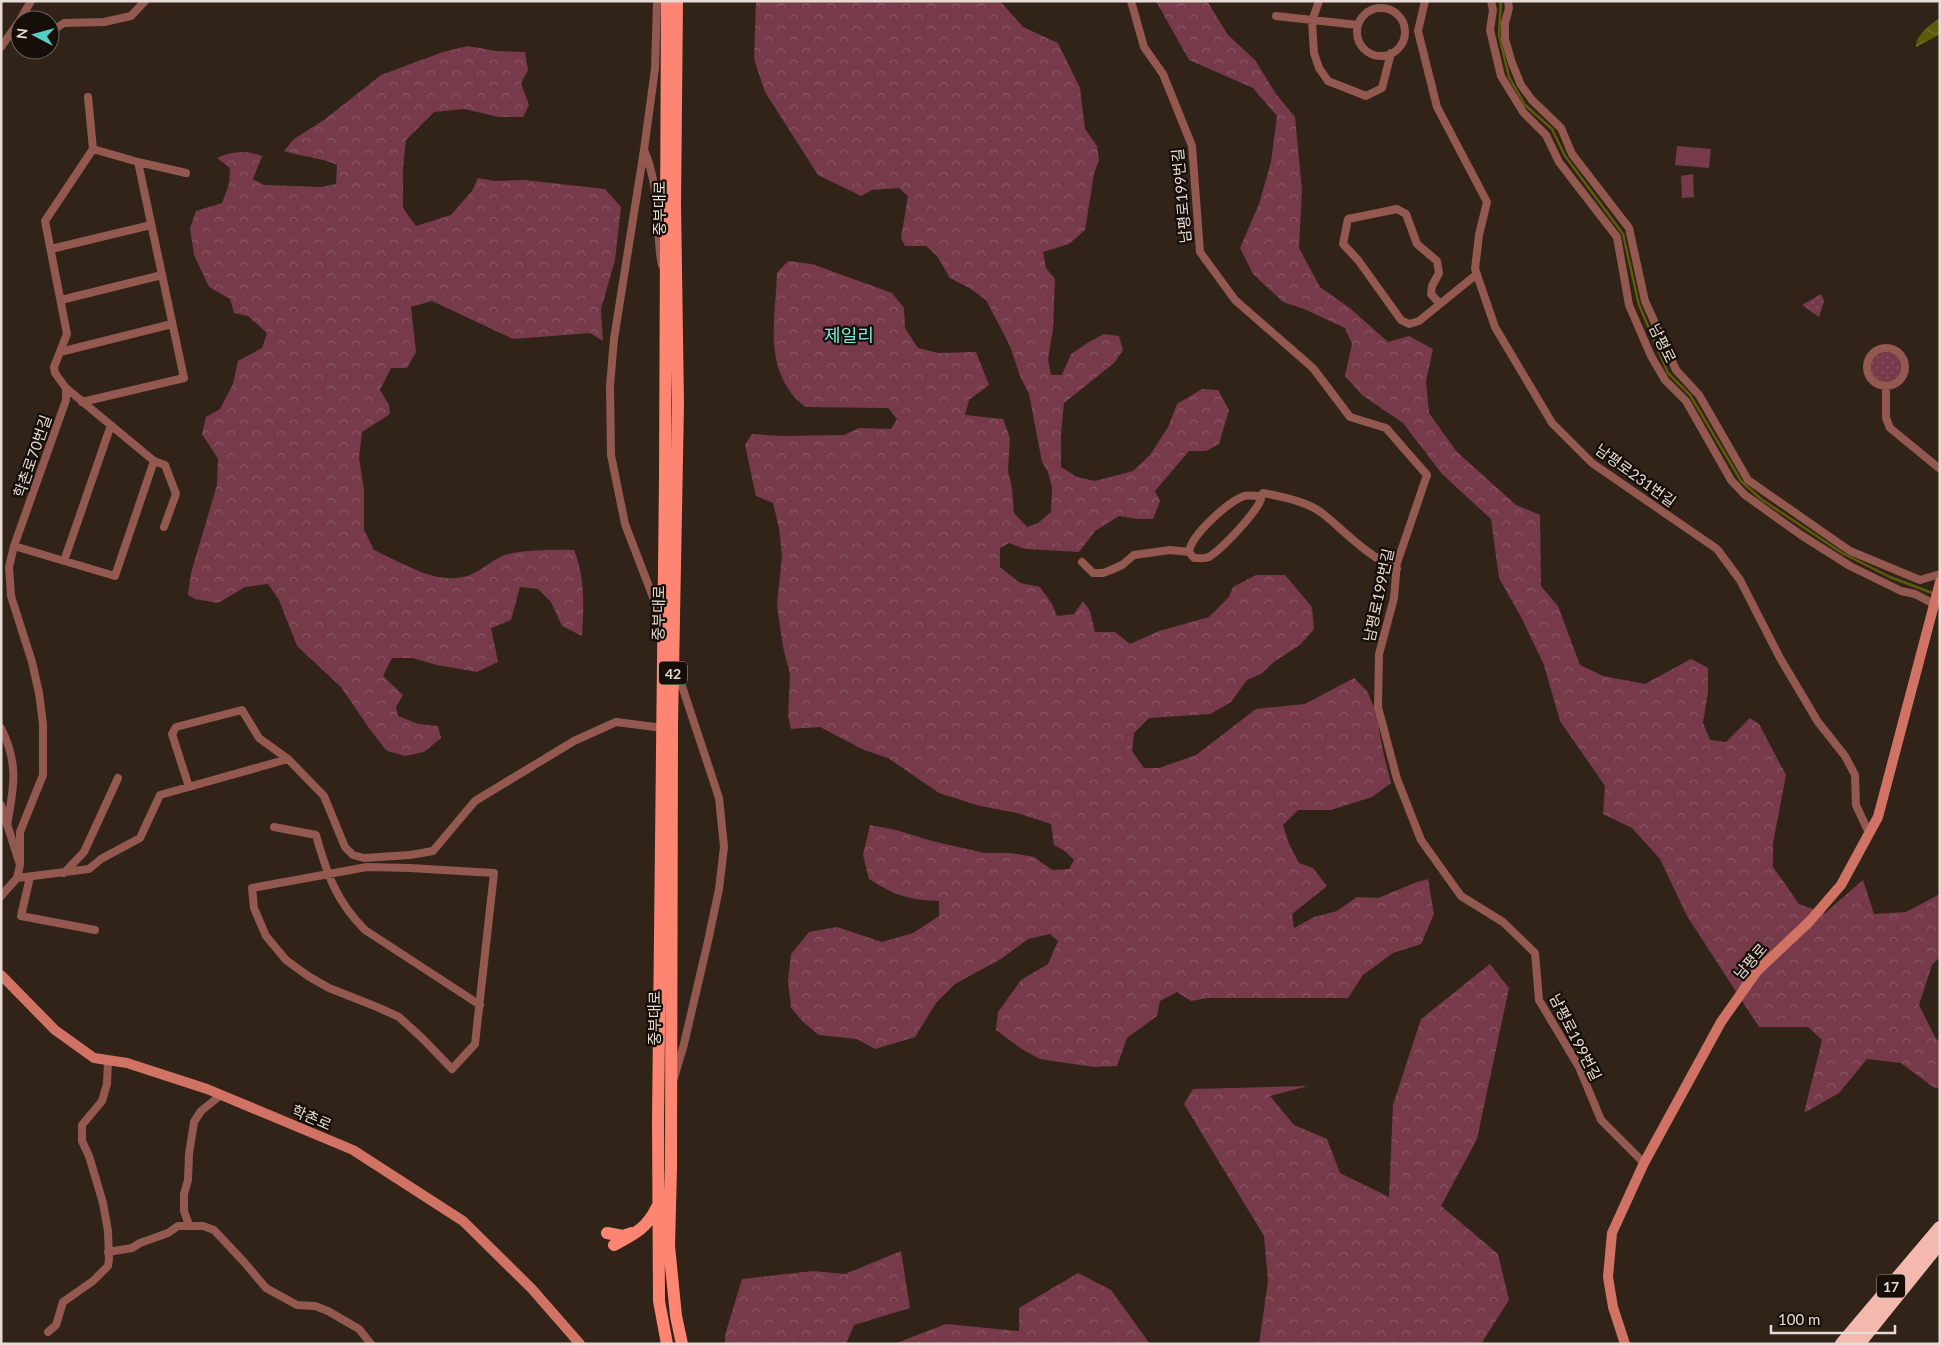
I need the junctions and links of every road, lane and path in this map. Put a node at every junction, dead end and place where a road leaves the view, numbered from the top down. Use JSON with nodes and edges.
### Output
{"nodes":[{"id":1,"x":146,"y":1,"type":"edge"},
{"id":2,"x":657,"y":1,"type":"edge"},
{"id":3,"x":667,"y":1,"type":"edge"},
{"id":4,"x":677,"y":1,"type":"edge"},
{"id":5,"x":1131,"y":1,"type":"edge"},
{"id":6,"x":1319,"y":1,"type":"edge"},
{"id":7,"x":1425,"y":1,"type":"edge"},
{"id":8,"x":1491,"y":1,"type":"edge"},
{"id":9,"x":1508,"y":1,"type":"edge"},
{"id":10,"x":1276,"y":16,"type":"dead end"},
{"id":11,"x":1312,"y":21,"type":"junction"},
{"id":12,"x":60,"y":26,"type":"edge"},
{"id":13,"x":1358,"y":26,"type":"junction"},
{"id":14,"x":10,"y":35,"type":"edge"},
{"id":15,"x":1404,"y":35,"type":"junction"},
{"id":16,"x":1419,"y":38,"type":"junction"},
{"id":17,"x":1,"y":48,"type":"edge"},
{"id":18,"x":1391,"y":54,"type":"junction"},
{"id":19,"x":88,"y":97,"type":"dead end"},
{"id":20,"x":94,"y":150,"type":"junction"},
{"id":21,"x":644,"y":150,"type":"junction"},
{"id":22,"x":138,"y":162,"type":"junction"},
{"id":23,"x":186,"y":173,"type":"dead end"},
{"id":24,"x":151,"y":225,"type":"junction"},
{"id":25,"x":51,"y":249,"type":"junction"},
{"id":26,"x":1477,"y":274,"type":"junction"},
{"id":27,"x":162,"y":275,"type":"junction"},
{"id":28,"x":665,"y":277,"type":"junction"},
{"id":29,"x":61,"y":300,"type":"junction"},
{"id":30,"x":1440,"y":304,"type":"junction"},
{"id":31,"x":172,"y":324,"type":"junction"},
{"id":32,"x":60,"y":352,"type":"junction"},
{"id":33,"x":1886,"y":386,"type":"junction"},
{"id":34,"x":66,"y":388,"type":"junction"},
{"id":35,"x":82,"y":402,"type":"junction"},
{"id":36,"x":110,"y":425,"type":"junction"},
{"id":37,"x":154,"y":461,"type":"junction"},
{"id":38,"x":1940,"y":469,"type":"edge"},
{"id":39,"x":1260,"y":496,"type":"junction"},
{"id":40,"x":164,"y":527,"type":"dead end"},
{"id":41,"x":14,"y":546,"type":"junction"},
{"id":42,"x":1189,"y":552,"type":"junction"},
{"id":43,"x":64,"y":561,"type":"junction"},
{"id":44,"x":1082,"y":562,"type":"dead end"},
{"id":45,"x":1397,"y":569,"type":"junction"},
{"id":46,"x":1940,"y":574,"type":"edge"},
{"id":47,"x":1940,"y":582,"type":"edge"},
{"id":48,"x":1934,"y":604,"type":"junction"},
{"id":49,"x":664,"y":624,"type":"junction"},
{"id":50,"x":673,"y":660,"type":"junction"},
{"id":51,"x":1,"y":728,"type":"edge"},
{"id":52,"x":663,"y":728,"type":"junction"},
{"id":53,"x":288,"y":759,"type":"junction"},
{"id":54,"x":118,"y":778,"type":"dead end"},
{"id":55,"x":189,"y":787,"type":"junction"},
{"id":56,"x":1,"y":805,"type":"edge"},
{"id":57,"x":7,"y":825,"type":"junction"},
{"id":58,"x":274,"y":828,"type":"dead end"},
{"id":59,"x":1869,"y":834,"type":"junction"},
{"id":60,"x":410,"y":855,"type":"junction"},
{"id":61,"x":20,"y":865,"type":"junction"},
{"id":62,"x":410,"y":868,"type":"junction"},
{"id":63,"x":64,"y":872,"type":"junction"},
{"id":64,"x":327,"y":874,"type":"junction"},
{"id":65,"x":30,"y":876,"type":"junction"},
{"id":66,"x":17,"y":878,"type":"junction"},
{"id":67,"x":1,"y":896,"type":"edge"},
{"id":68,"x":95,"y":930,"type":"dead end"},
{"id":69,"x":1,"y":975,"type":"edge"},
{"id":70,"x":480,"y":1005,"type":"junction"},
{"id":71,"x":108,"y":1060,"type":"junction"},
{"id":72,"x":670,"y":1090,"type":"junction"},
{"id":73,"x":221,"y":1095,"type":"junction"},
{"id":74,"x":1644,"y":1163,"type":"junction"},
{"id":75,"x":658,"y":1204,"type":"junction"},
{"id":76,"x":189,"y":1224,"type":"junction"},
{"id":77,"x":1940,"y":1228,"type":"edge"},
{"id":78,"x":639,"y":1232,"type":"junction"},
{"id":79,"x":607,"y":1233,"type":"dead end"},
{"id":80,"x":1940,"y":1242,"type":"edge"},
{"id":81,"x":614,"y":1245,"type":"dead end"},
{"id":82,"x":108,"y":1252,"type":"junction"},
{"id":83,"x":48,"y":1332,"type":"dead end"},
{"id":84,"x":371,"y":1344,"type":"edge"},
{"id":85,"x":580,"y":1344,"type":"edge"},
{"id":86,"x":667,"y":1344,"type":"edge"},
{"id":87,"x":682,"y":1344,"type":"edge"},
{"id":88,"x":1625,"y":1344,"type":"edge"},
{"id":89,"x":1842,"y":1344,"type":"edge"},
{"id":90,"x":1858,"y":1344,"type":"edge"}],
"edges":[{"from":1,"to":12,"type":"street"},
{"from":2,"to":21,"type":"street"},
{"from":3,"to":28,"type":"main road","name":"중부대로","number":"42"},
{"from":4,"to":50,"type":"main road","name":"중부대로","number":"42"},
{"from":5,"to":45,"type":"street","name":"남평로199번길"},
{"from":6,"to":11,"type":"street"},
{"from":7,"to":16,"type":"street","name":"남평로231번길"},
{"from":8,"to":48,"type":"street","name":"남평로"},
{"from":9,"to":46,"type":"street","name":"남평로"},
{"from":10,"to":11,"type":"street"},
{"from":11,"to":13,"type":"street"},
{"from":11,"to":18,"type":"street"},
{"from":13,"to":15,"type":"street"},
{"from":13,"to":18,"type":"street"},
{"from":14,"to":17,"type":"street"},
{"from":15,"to":16,"type":"street"},
{"from":15,"to":18,"type":"street"},
{"from":16,"to":26,"type":"street","name":"남평로231번길"},
{"from":19,"to":20,"type":"street"},
{"from":20,"to":22,"type":"street"},
{"from":20,"to":25,"type":"street"},
{"from":21,"to":28,"type":"street"},
{"from":21,"to":49,"type":"street"},
{"from":22,"to":23,"type":"street"},
{"from":22,"to":24,"type":"street"},
{"from":24,"to":25,"type":"street"},
{"from":24,"to":27,"type":"street"},
{"from":25,"to":29,"type":"street"},
{"from":26,"to":30,"type":"street"},
{"from":26,"to":59,"type":"street","name":"남평로231번길"},
{"from":27,"to":29,"type":"street"},
{"from":27,"to":31,"type":"street"},
{"from":28,"to":49,"type":"main road","name":"중부대로","number":"42"},
{"from":29,"to":32,"type":"street"},
{"from":30,"to":30,"type":"street"},
{"from":31,"to":32,"type":"street"},
{"from":31,"to":35,"type":"street"},
{"from":32,"to":34,"type":"street"},
{"from":33,"to":33,"type":"street"},
{"from":33,"to":38,"type":"street"},
{"from":34,"to":35,"type":"street"},
{"from":34,"to":41,"type":"street","name":"학촌로70번길"},
{"from":35,"to":36,"type":"street"},
{"from":36,"to":37,"type":"street"},
{"from":36,"to":43,"type":"street"},
{"from":37,"to":40,"type":"street"},
{"from":37,"to":43,"type":"street"},
{"from":39,"to":42,"type":"street"},
{"from":39,"to":42,"type":"street"},
{"from":39,"to":45,"type":"street"},
{"from":41,"to":43,"type":"street"},
{"from":41,"to":61,"type":"street","name":"학촌로70번길"},
{"from":42,"to":44,"type":"street"},
{"from":45,"to":74,"type":"street","name":"남평로199번길"},
{"from":47,"to":48,"type":"street","name":"남평로"},
{"from":48,"to":59,"type":"street","name":"남평로"},
{"from":49,"to":52,"type":"main road","name":"중부대로","number":"42"},
{"from":50,"to":72,"type":"main road","name":"중부대로","number":"42"},
{"from":50,"to":72,"type":"street"},
{"from":51,"to":57,"type":"street"},
{"from":52,"to":60,"type":"street"},
{"from":52,"to":75,"type":"main road","name":"중부대로","number":"42"},
{"from":53,"to":55,"type":"street"},
{"from":53,"to":55,"type":"street"},
{"from":53,"to":60,"type":"street"},
{"from":54,"to":63,"type":"street"},
{"from":55,"to":63,"type":"street"},
{"from":56,"to":57,"type":"street"},
{"from":57,"to":61,"type":"street"},
{"from":58,"to":64,"type":"street"},
{"from":59,"to":74,"type":"street","name":"남평로"},
{"from":60,"to":62,"type":"street"},
{"from":61,"to":66,"type":"street","name":"학촌로70번길"},
{"from":62,"to":64,"type":"street"},
{"from":62,"to":70,"type":"street"},
{"from":63,"to":65,"type":"street"},
{"from":64,"to":70,"type":"street"},
{"from":64,"to":70,"type":"street"},
{"from":65,"to":66,"type":"street"},
{"from":65,"to":68,"type":"street"},
{"from":66,"to":67,"type":"street","name":"학촌로70번길"},
{"from":69,"to":71,"type":"street","name":"학촌로"},
{"from":71,"to":73,"type":"street","name":"학촌로"},
{"from":71,"to":82,"type":"street"},
{"from":72,"to":87,"type":"main road","name":"중부대로","number":"42"},
{"from":73,"to":76,"type":"street"},
{"from":73,"to":85,"type":"street","name":"학촌로"},
{"from":74,"to":88,"type":"street","name":"남평로"},
{"from":75,"to":78,"type":"main road"},
{"from":75,"to":86,"type":"main road","name":"중부대로","number":"42"},
{"from":76,"to":82,"type":"street"},
{"from":76,"to":84,"type":"street"},
{"from":77,"to":89,"type":"highway","number":"17"},
{"from":78,"to":79,"type":"main road"},
{"from":78,"to":81,"type":"main road"},
{"from":80,"to":90,"type":"highway","number":"17"},
{"from":82,"to":83,"type":"street"}]}
